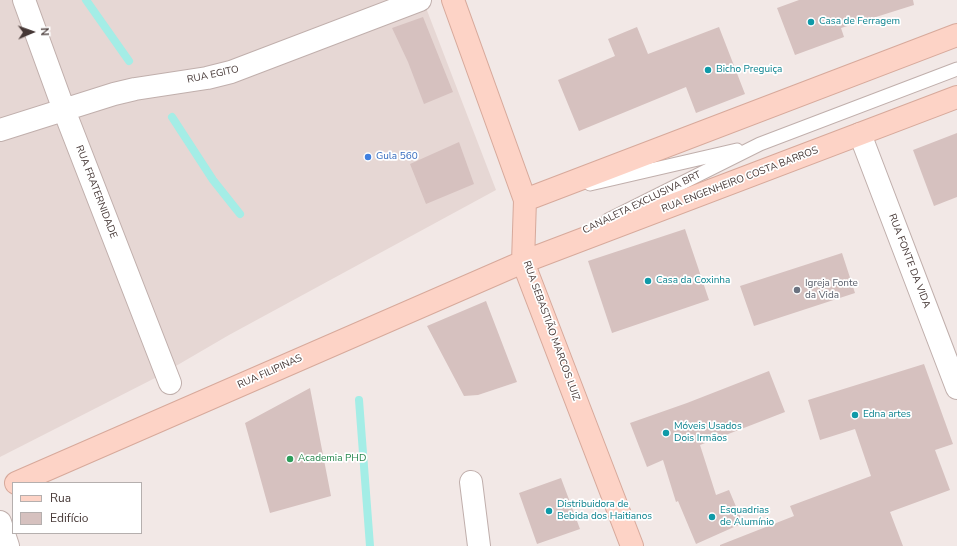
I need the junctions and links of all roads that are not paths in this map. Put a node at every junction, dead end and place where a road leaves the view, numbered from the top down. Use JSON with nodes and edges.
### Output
{"nodes":[{"id":1,"x":24,"y":0,"type":"edge"},
{"id":2,"x":420,"y":0,"type":"edge"},
{"id":3,"x":453,"y":0,"type":"edge"},
{"id":4,"x":957,"y":35,"type":"edge"},
{"id":5,"x":957,"y":69,"type":"edge"},
{"id":6,"x":957,"y":98,"type":"edge"},
{"id":7,"x":64,"y":110,"type":"junction"},
{"id":8,"x":0,"y":130,"type":"edge"},
{"id":9,"x":860,"y":134,"type":"junction"},
{"id":10,"x":760,"y":144,"type":"junction"},
{"id":11,"x":526,"y":200,"type":"junction"},
{"id":12,"x":523,"y":262,"type":"junction"},
{"id":13,"x":170,"y":383,"type":"dead end"},
{"id":14,"x":957,"y":388,"type":"edge"},
{"id":15,"x":18,"y":482,"type":"edge"},
{"id":16,"x":471,"y":482,"type":"dead end"},
{"id":17,"x":12,"y":484,"type":"edge"},
{"id":18,"x":0,"y":490,"type":"edge"},
{"id":19,"x":0,"y":522,"type":"edge"},
{"id":20,"x":8,"y":546,"type":"edge"},
{"id":21,"x":479,"y":546,"type":"edge"},
{"id":22,"x":632,"y":546,"type":"edge"}],
"edges":[{"from":1,"to":7,"type":"street","name":"RUA FRATERNIDADE"},
{"from":2,"to":7,"type":"street","name":"RUA EGITO"},
{"from":3,"to":11,"type":"street","name":"RUA SEBASTIÃO MARCOS LUIZ"},
{"from":4,"to":11,"type":"street"},
{"from":5,"to":10,"type":"lane","name":"CANALETA EXCLUSIVA BRT"},
{"from":6,"to":9,"type":"street","name":"RUA ENGENHEIRO COSTA BARROS"},
{"from":7,"to":8,"type":"street","name":"RUA EGITO"},
{"from":7,"to":13,"type":"street","name":"RUA FRATERNIDADE"},
{"from":9,"to":12,"type":"street","name":"RUA ENGENHEIRO COSTA BARROS"},
{"from":9,"to":14,"type":"street","name":"RUA FONTE DA VIDA"},
{"from":10,"to":11,"type":"lane","name":"CANALETA EXCLUSIVA BRT"},
{"from":10,"to":12,"type":"lane","name":"CANALETA EXCLUSIVA BRT"},
{"from":11,"to":12,"type":"street","name":"RUA SEBASTIÃO MARCOS LUIZ"},
{"from":12,"to":15,"type":"street","name":"RUA FILIPINAS"},
{"from":12,"to":22,"type":"street","name":"RUA SEBASTIÃO MARCOS LUIZ"},
{"from":16,"to":21,"type":"street"},
{"from":17,"to":18,"type":"street"},
{"from":19,"to":20,"type":"street"}]}
